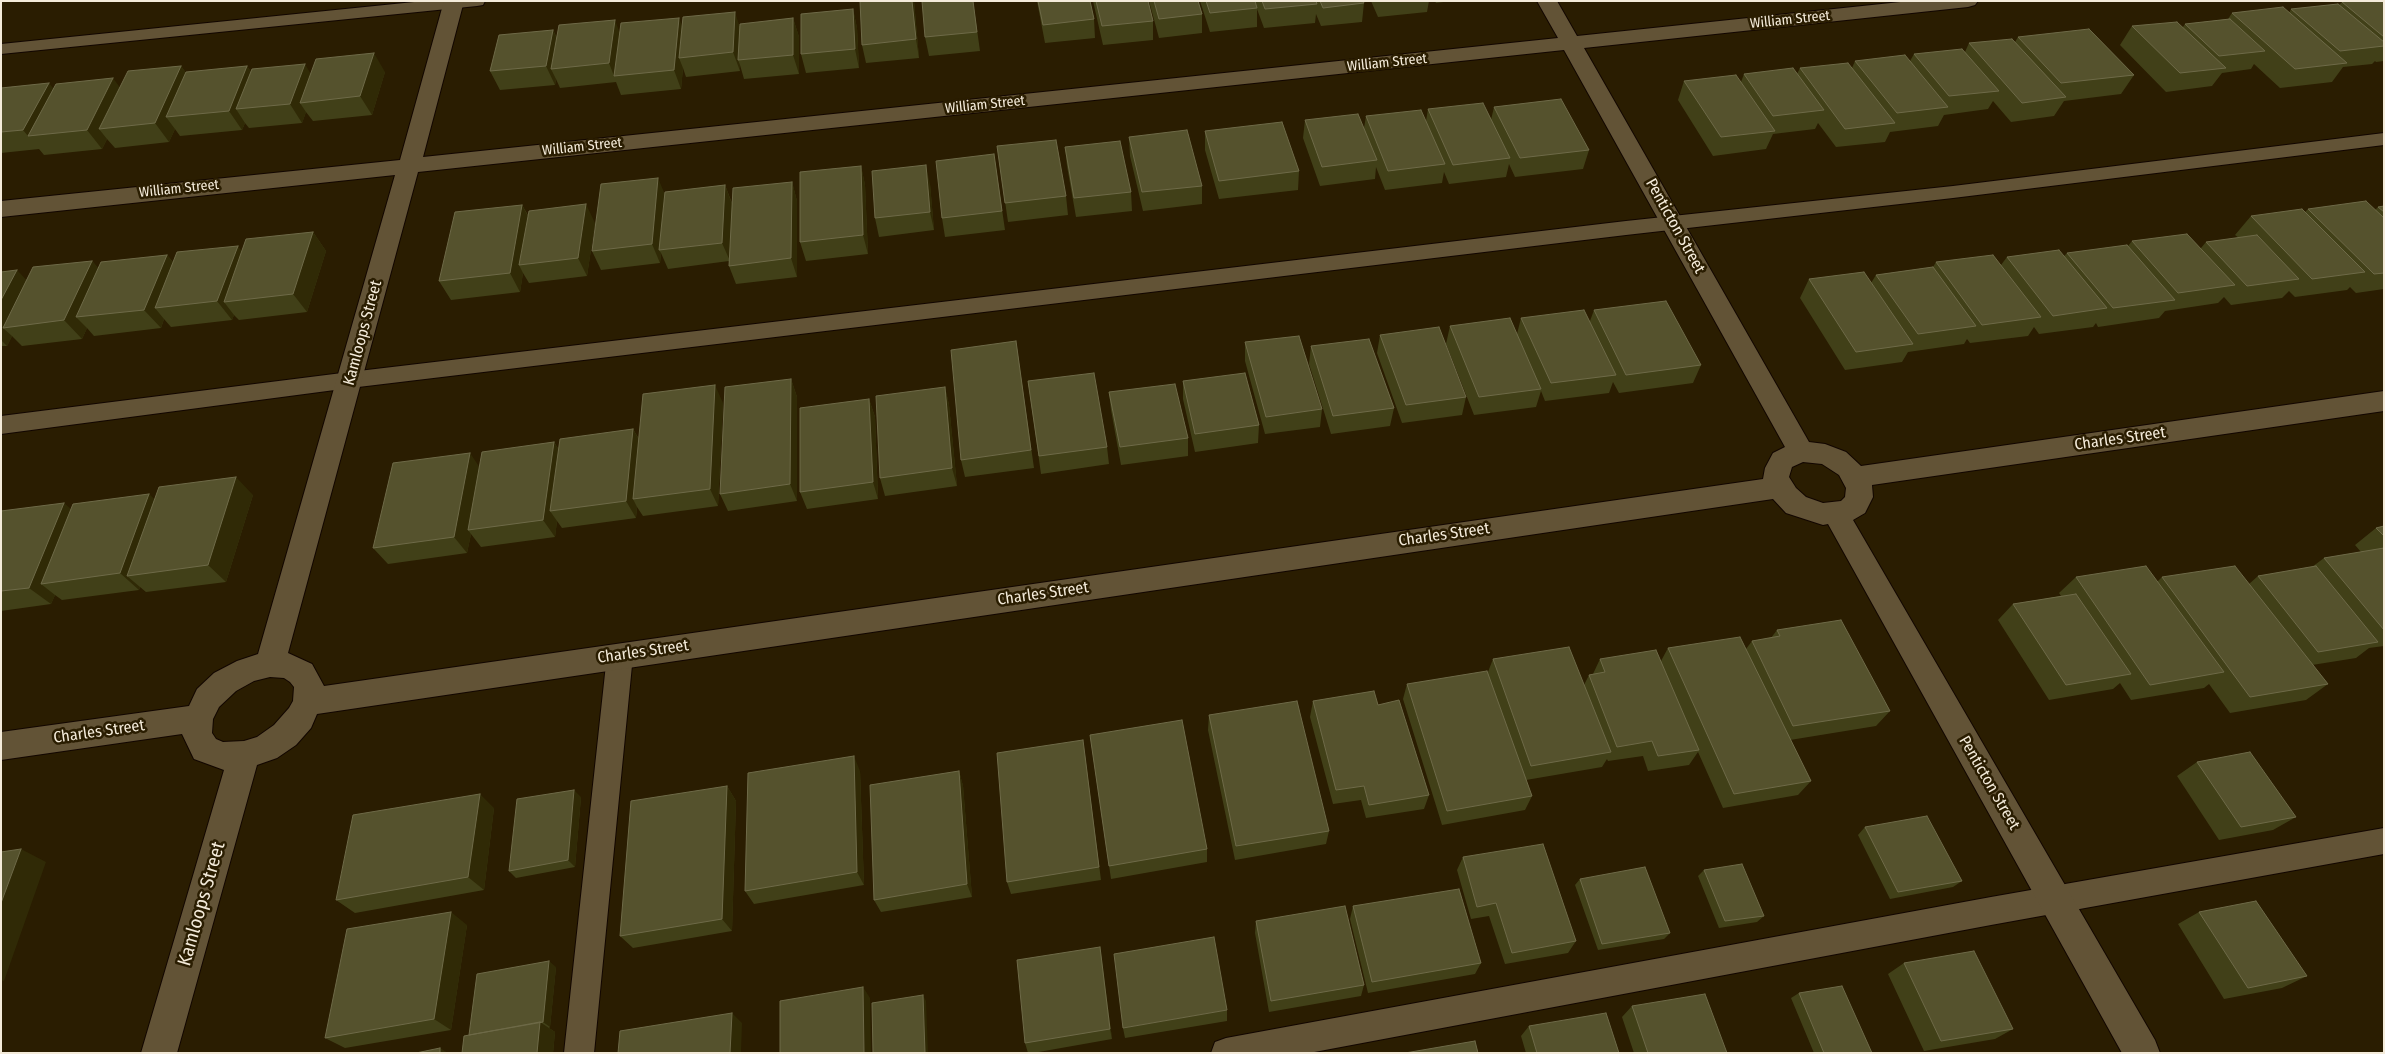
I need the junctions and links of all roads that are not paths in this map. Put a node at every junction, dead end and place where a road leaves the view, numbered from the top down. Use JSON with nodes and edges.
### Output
{"nodes":[{"id":1,"x":477,"y":1,"type":"edge"},
{"id":2,"x":1547,"y":1,"type":"edge"},
{"id":3,"x":1968,"y":1,"type":"edge"},
{"id":4,"x":453,"y":2,"type":"edge"},
{"id":5,"x":1572,"y":44,"type":"junction"},
{"id":6,"x":1,"y":49,"type":"edge"},
{"id":7,"x":2384,"y":139,"type":"edge"},
{"id":8,"x":409,"y":165,"type":"junction"},
{"id":9,"x":1,"y":208,"type":"edge"},
{"id":10,"x":1674,"y":223,"type":"junction"},
{"id":11,"x":350,"y":380,"type":"junction"},
{"id":12,"x":2384,"y":401,"type":"edge"},
{"id":13,"x":1,"y":425,"type":"edge"},
{"id":14,"x":1801,"y":452,"type":"junction"},
{"id":15,"x":1855,"y":477,"type":"junction"},
{"id":16,"x":1779,"y":486,"type":"junction"},
{"id":17,"x":1836,"y":514,"type":"junction"},
{"id":18,"x":620,"y":655,"type":"junction"},
{"id":19,"x":270,"y":664,"type":"junction"},
{"id":20,"x":308,"y":702,"type":"junction"},
{"id":21,"x":198,"y":718,"type":"junction"},
{"id":22,"x":1,"y":746,"type":"edge"},
{"id":23,"x":244,"y":755,"type":"junction"},
{"id":24,"x":2384,"y":841,"type":"edge"},
{"id":25,"x":2056,"y":900,"type":"junction"},
{"id":26,"x":159,"y":1053,"type":"edge"},
{"id":27,"x":578,"y":1053,"type":"edge"},
{"id":28,"x":1226,"y":1053,"type":"edge"},
{"id":29,"x":2142,"y":1053,"type":"edge"}],
"edges":[{"from":1,"to":4,"type":"lane"},
{"from":2,"to":5,"type":"street","name":"Penticton Street"},
{"from":3,"to":5,"type":"street","name":"William Street"},
{"from":4,"to":6,"type":"lane"},
{"from":4,"to":8,"type":"street","name":"Kamloops Street"},
{"from":5,"to":8,"type":"street","name":"William Street"},
{"from":5,"to":10,"type":"street","name":"Penticton Street"},
{"from":7,"to":10,"type":"lane"},
{"from":8,"to":9,"type":"street","name":"William Street"},
{"from":8,"to":11,"type":"street","name":"Kamloops Street"},
{"from":10,"to":11,"type":"lane"},
{"from":10,"to":14,"type":"street","name":"Penticton Street"},
{"from":11,"to":13,"type":"lane"},
{"from":11,"to":19,"type":"street","name":"Kamloops Street"},
{"from":12,"to":15,"type":"street","name":"Charles Street"},
{"from":14,"to":15,"type":"street"},
{"from":14,"to":16,"type":"street"},
{"from":15,"to":17,"type":"street"},
{"from":16,"to":17,"type":"street"},
{"from":16,"to":18,"type":"street","name":"Charles Street"},
{"from":17,"to":25,"type":"street","name":"Penticton Street"},
{"from":18,"to":20,"type":"street","name":"Charles Street"},
{"from":18,"to":27,"type":"lane"},
{"from":19,"to":20,"type":"street"},
{"from":19,"to":21,"type":"street"},
{"from":20,"to":23,"type":"street"},
{"from":21,"to":22,"type":"street","name":"Charles Street"},
{"from":21,"to":23,"type":"street"},
{"from":23,"to":26,"type":"street","name":"Kamloops Street"},
{"from":24,"to":25,"type":"lane"},
{"from":25,"to":28,"type":"lane"},
{"from":25,"to":29,"type":"street","name":"Penticton Street"}]}
